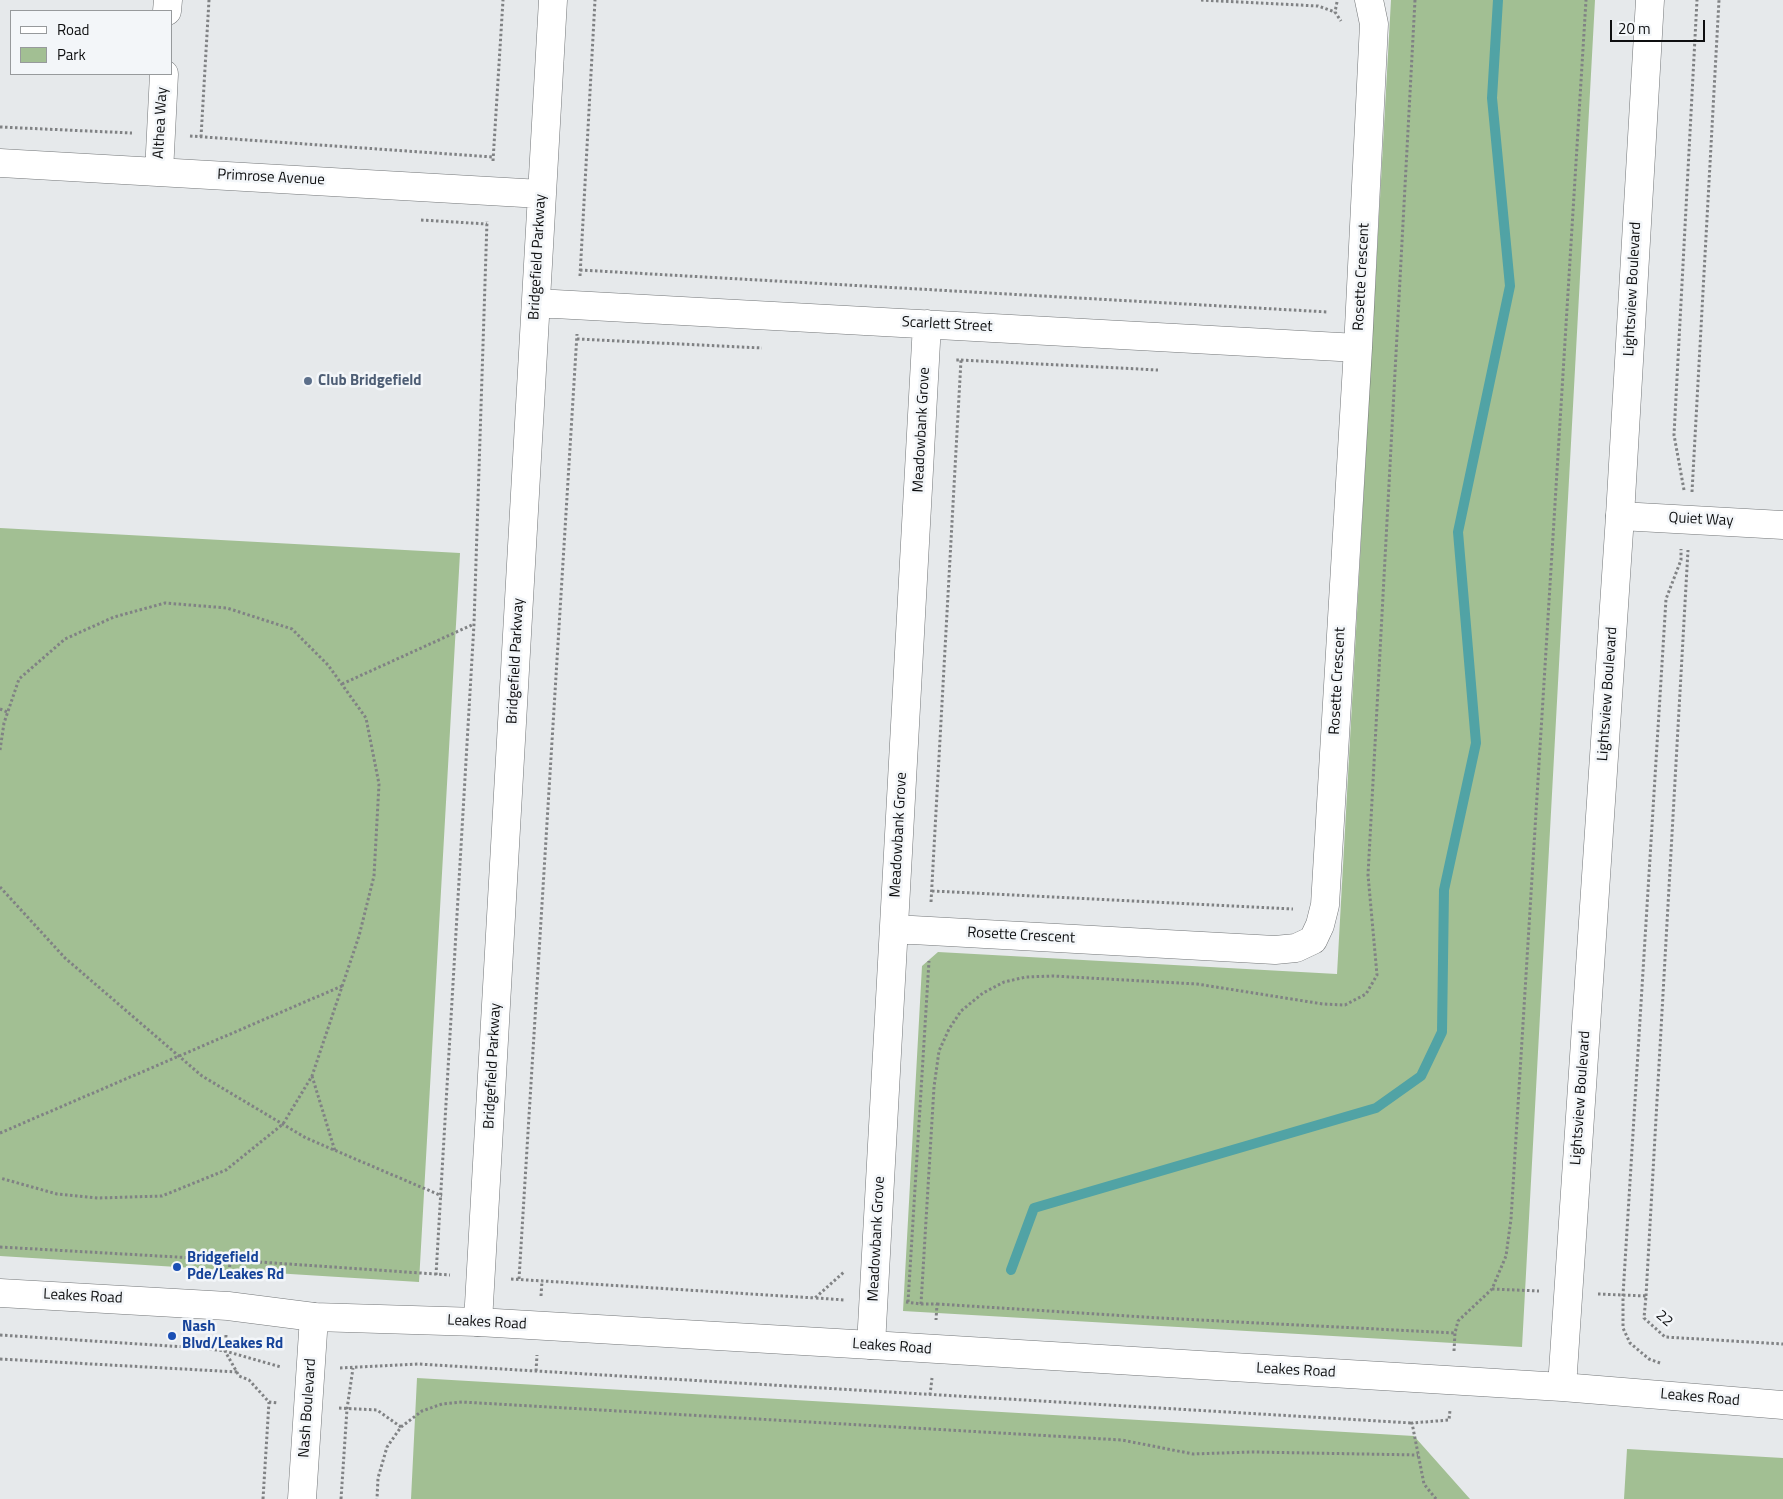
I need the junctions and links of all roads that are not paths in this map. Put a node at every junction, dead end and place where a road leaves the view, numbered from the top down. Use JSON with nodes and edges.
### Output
{"nodes":[{"id":1,"x":553,"y":0,"type":"edge"},
{"id":2,"x":1369,"y":0,"type":"edge"},
{"id":3,"x":1650,"y":0,"type":"edge"},
{"id":4,"x":164,"y":75,"type":"edge"},
{"id":5,"x":0,"y":163,"type":"edge"},
{"id":6,"x":159,"y":172,"type":"junction"},
{"id":7,"x":541,"y":194,"type":"junction"},
{"id":8,"x":536,"y":303,"type":"junction"},
{"id":9,"x":928,"y":324,"type":"junction"},
{"id":10,"x":1358,"y":348,"type":"junction"},
{"id":11,"x":1620,"y":516,"type":"junction"},
{"id":12,"x":1783,"y":525,"type":"edge"},
{"id":13,"x":894,"y":929,"type":"junction"},
{"id":14,"x":0,"y":1293,"type":"edge"},
{"id":15,"x":314,"y":1317,"type":"junction"},
{"id":16,"x":478,"y":1322,"type":"junction"},
{"id":17,"x":871,"y":1345,"type":"junction"},
{"id":18,"x":1562,"y":1387,"type":"junction"},
{"id":19,"x":1783,"y":1405,"type":"edge"},
{"id":20,"x":302,"y":1499,"type":"edge"}],
"edges":[{"from":1,"to":7,"type":"street","name":"Bridgefield Parkway"},
{"from":2,"to":10,"type":"street","name":"Rosette Crescent"},
{"from":3,"to":11,"type":"street","name":"Lightsview Boulevard"},
{"from":4,"to":6,"type":"street","name":"Althea Way"},
{"from":5,"to":6,"type":"street","name":"Primrose Avenue"},
{"from":6,"to":7,"type":"street","name":"Primrose Avenue"},
{"from":7,"to":8,"type":"street","name":"Bridgefield Parkway"},
{"from":8,"to":9,"type":"street","name":"Scarlett Street"},
{"from":8,"to":16,"type":"street","name":"Bridgefield Parkway"},
{"from":9,"to":10,"type":"street","name":"Scarlett Street"},
{"from":9,"to":13,"type":"street","name":"Meadowbank Grove"},
{"from":10,"to":13,"type":"street","name":"Rosette Crescent"},
{"from":11,"to":12,"type":"street","name":"Quiet Way"},
{"from":11,"to":18,"type":"street","name":"Lightsview Boulevard"},
{"from":13,"to":17,"type":"street","name":"Meadowbank Grove"},
{"from":14,"to":15,"type":"street","name":"Leakes Road"},
{"from":15,"to":16,"type":"street","name":"Leakes Road"},
{"from":15,"to":20,"type":"street","name":"Nash Boulevard"},
{"from":16,"to":17,"type":"street","name":"Leakes Road"},
{"from":17,"to":18,"type":"street","name":"Leakes Road"},
{"from":18,"to":19,"type":"street","name":"Leakes Road"}]}
